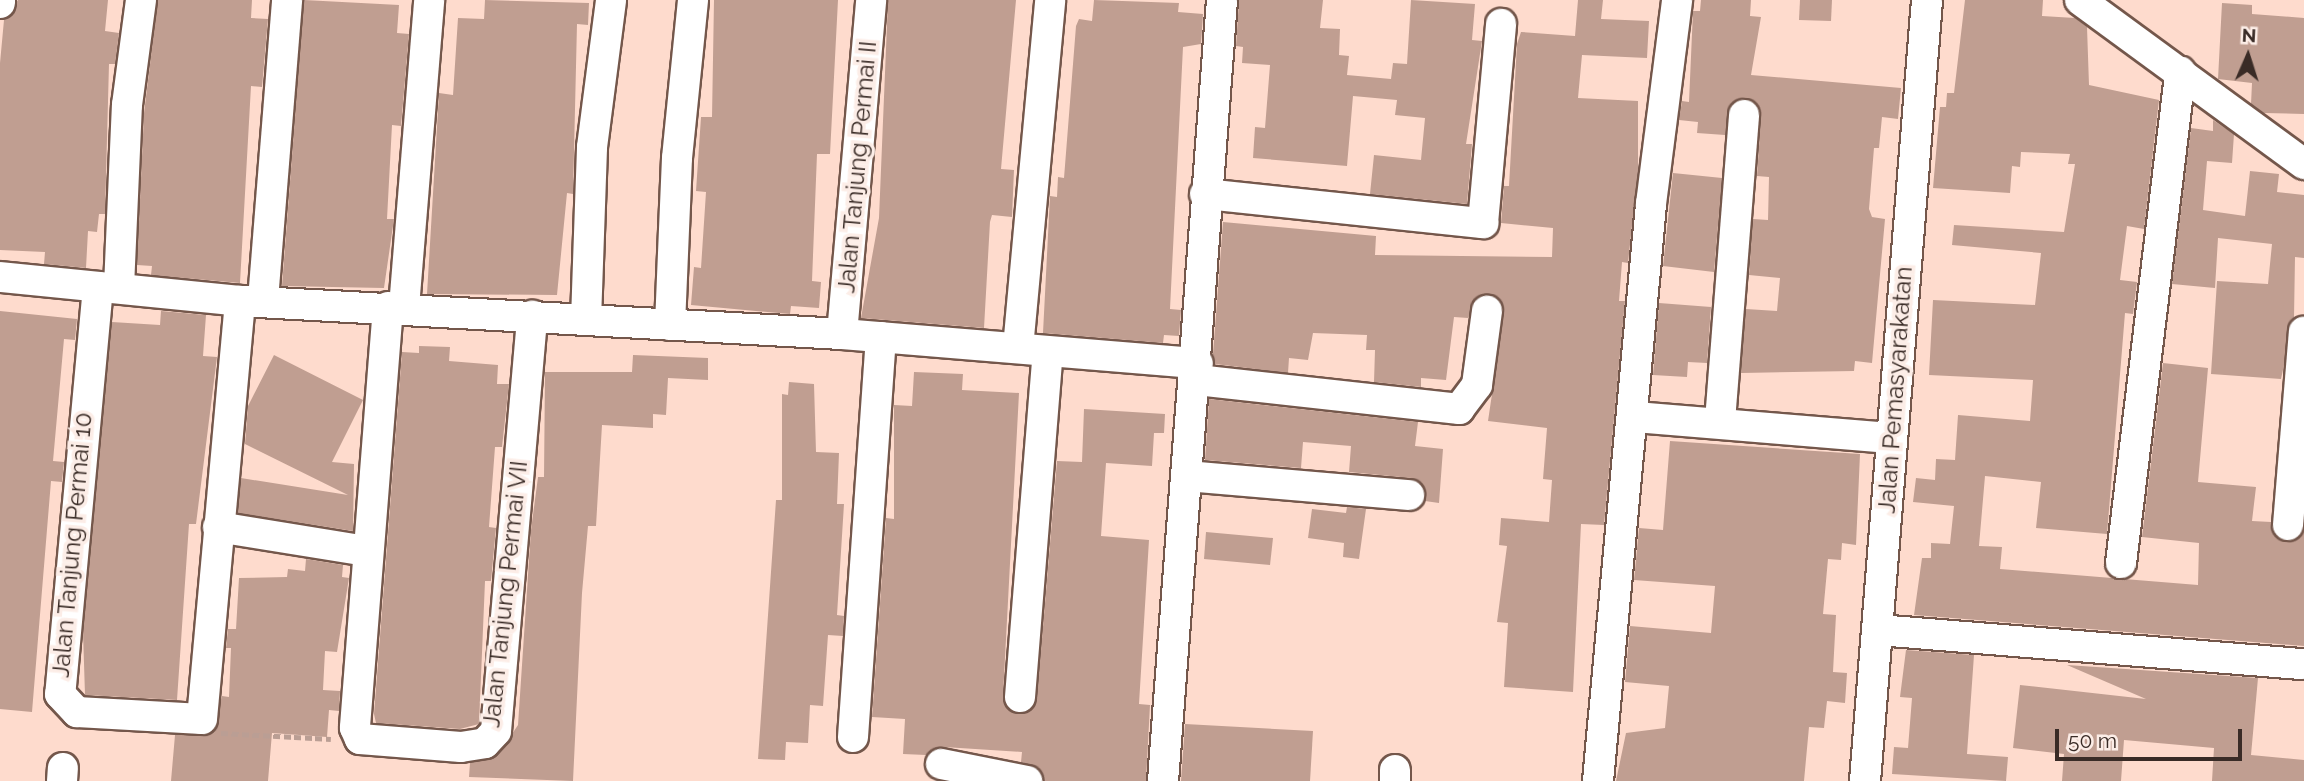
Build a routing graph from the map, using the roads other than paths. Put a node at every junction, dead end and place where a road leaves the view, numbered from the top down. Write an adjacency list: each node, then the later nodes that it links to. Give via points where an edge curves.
1 (141, 0): 18 (street, Jalan Tanjung Permai 10)
2 (287, 0): 19 (street)
3 (429, 0): 20 (street)
4 (611, 0): 23 (street, via 592,147)
5 (693, 0): 24 (street, via 677,158)
6 (871, 0): 26 (street, Jalan Tanjung Permai II)
7 (1049, 0): 28 (street)
8 (1223, 0): 16 (street)
9 (1677, 0): 31 (street, via 1651,204)
10 (1927, 0): 33 (street, Jalan Pemasyarakatan)
11 (2080, 0): 13 (street)
12 (1501, 24): 16 (street, via 1483,223)
13 (2180, 72): 15 (street); 39 (street)
14 (1744, 115): 32 (street)
15 (2304, 164)
16 (1205, 194): 30 (street)
17 (0, 277): 18 (street)
18 (108, 287): 19 (street); 37 (street, Jalan Tanjung Permai 10, via 60,694 77,712 202,719)
19 (251, 301): 20 (street); 37 (street)
20 (396, 307): 22 (street); 38 (street)
21 (1488, 311): 30 (street, via 1477,385 1459,409)
22 (532, 316): 23 (street); 38 (street, Jalan Tanjung Permai VII, via 496,731 485,743 461,747 360,739 354,718)
23 (586, 320): 24 (street)
24 (670, 324): 26 (street)
25 (2304, 332): 36 (street)
26 (842, 334): 27 (street)
27 (881, 337): 28 (street); 43 (street)
28 (1018, 348): 29 (street)
29 (1048, 352): 30 (street); 42 (street)
30 (1198, 372): 34 (street)
31 (1635, 417): 32 (street); 47 (street)
32 (1720, 422): 33 (street)
33 (1890, 438): 40 (street, Jalan Pemasyarakatan)
34 (1187, 476): 35 (street); 46 (street)
35 (1409, 495)
36 (2288, 525)
37 (218, 527): 38 (street)
38 (367, 551)
39 (2121, 563)
40 (1878, 630): 41 (street); 48 (street, Jalan Pemasyarakatan)
41 (2304, 664)
42 (1020, 697)
43 (853, 737)
44 (941, 764): 45 (street)
45 (1027, 781)
46 (1163, 781)
47 (1598, 781)
48 (1864, 781)

